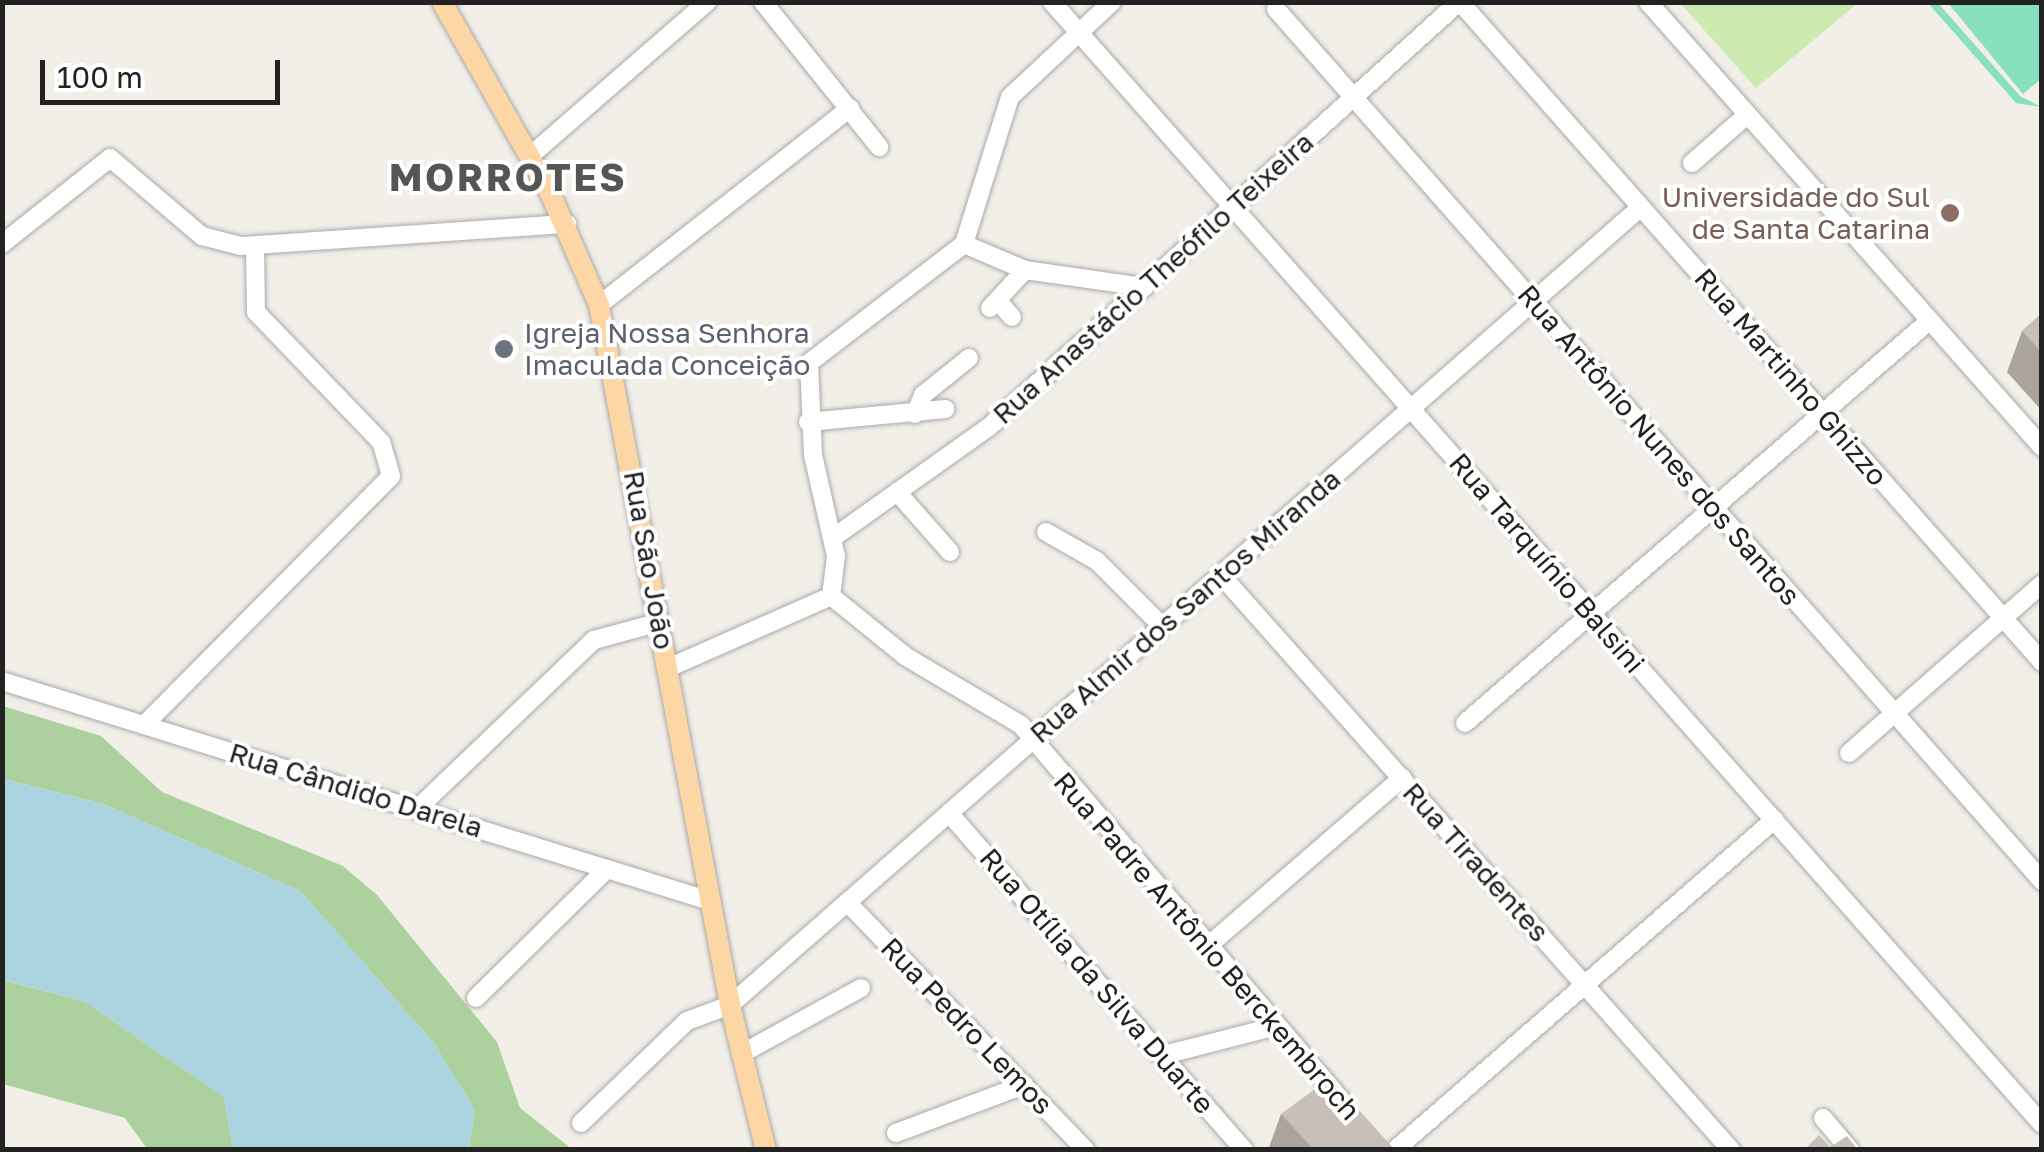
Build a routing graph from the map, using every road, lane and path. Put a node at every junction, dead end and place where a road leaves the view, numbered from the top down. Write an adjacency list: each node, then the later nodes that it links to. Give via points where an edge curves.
1 (442, 2): 14 (main road, Rua São João)
2 (707, 2): 14 (street)
3 (764, 2): 11 (street)
4 (1052, 2): 9 (street, Rua Tarquínio Balsini)
5 (1112, 2): 9 (street)
6 (1460, 2): 10 (street, Rua Anastácio Theófilo Teixeira); 17 (street, Rua Martinho Ghizzo)
7 (1648, 2): 12 (street)
8 (1276, 9): 10 (street, Rua Antônio Nunes dos Santos)
9 (1078, 32): 16 (street, Rua Tarquínio Balsini); 20 (street, via 1010,97)
10 (1353, 98): 16 (street, Rua Anastácio Theófilo Teixeira); 24 (street, Rua Antônio Nunes dos Santos)
11 (850, 108): 13 (street); 25 (street)
12 (1748, 115): 15 (street); 27 (street)
13 (878, 147)
14 (530, 156): 18 (main road, Rua São João)
15 (1692, 163)
16 (1231, 204): 23 (street, Rua Anastácio Theófilo Teixeira); 30 (street, Rua Tarquínio Balsini)
17 (1641, 208): 24 (street, Rua Almir dos Santos Miranda); 31 (street, Rua Martinho Ghizzo)
18 (566, 224): 21 (street); 25 (main road, Rua São João)
19 (2, 244): 21 (street, via 110,158 202,236)
20 (964, 244): 22 (street); 33 (street, via 813,355)
21 (255, 246): 52 (street, via 256,312 381,442 391,476)
22 (1025, 270): 23 (street); 26 (street, via 994,304)
23 (1145, 287): 35 (street, Rua Anastácio Theófilo Teixeira, via 990,426)
24 (1533, 302): 30 (street, Rua Almir dos Santos Miranda); 36 (street, Rua Antônio Nunes dos Santos)
25 (599, 305): 45 (main road, Rua São João)
26 (1012, 317)
27 (1929, 321): 31 (street); 34 (street)
28 (970, 358): 32 (street, via 923,396)
29 (945, 409): 32 (street)
30 (1411, 409): 40 (street, Rua Almir dos Santos Miranda); 43 (street, Rua Tarquínio Balsini)
31 (1822, 413): 36 (street); 44 (street, Rua Martinho Ghizzo)
32 (915, 414): 33 (street)
33 (808, 422): 38 (street)
34 (2042, 447)
35 (897, 492): 38 (street, Rua Anastácio Theófilo Teixeira); 39 (street)
36 (1713, 508): 43 (street); 50 (street, Rua Antônio Nunes dos Santos)
37 (1046, 532): 46 (street, via 1097,562)
38 (834, 538): 42 (street)
39 (950, 552)
40 (1222, 575): 46 (street, Rua Almir dos Santos Miranda); 55 (street, Rua Tiradentes)
41 (2042, 584): 44 (street)
42 (830, 596): 48 (street); 53 (street, Rua Padre Antônio Berckembroch, via 905,656 1010,714)
43 (1591, 613): 51 (street); 58 (street, Rua Tarquínio Balsini)
44 (2003, 618): 47 (street, Rua Martinho Ghizzo); 50 (street)
45 (660, 622): 48 (main road, Rua São João); 56 (street, via 594,640)
46 (1162, 626): 53 (street, Rua Almir dos Santos Miranda)
47 (2042, 662)
48 (668, 668): 61 (main road, Rua São João)
49 (2, 681): 52 (street, Rua Cândido Darela)
50 (1894, 713): 54 (street); 60 (street, Rua Antônio Nunes dos Santos)
51 (1464, 723)
52 (145, 724): 56 (street, Rua Cândido Darela)
53 (1030, 742): 57 (street, Rua Almir dos Santos Miranda); 63 (street, Rua Padre Antônio Berckembroch)
54 (1848, 753)
55 (1402, 778): 63 (street); 64 (street, Rua Tiradentes)
56 (417, 809): 59 (street, Rua Cândido Darela)
57 (949, 813): 62 (street, Rua Almir dos Santos Miranda); 70 (street, Rua Otília da Silva Duarte)
58 (1774, 820): 64 (street); 74 (street, Rua Tarquínio Balsini)
59 (607, 868): 61 (street, Rua Cândido Darela); 66 (street)
60 (2042, 881)
61 (710, 901): 67 (main road, Rua São João)
62 (847, 902): 67 (street, Rua Almir dos Santos Miranda); 71 (street, Rua Pedro Lemos)
63 (1208, 946): 68 (street, Rua Padre Antônio Berckembroch)
64 (1585, 985): 80 (street); 81 (street, Rua Tiradentes)
65 (861, 988): 69 (street)
66 (476, 998)
67 (730, 1005): 69 (main road, Rua São João); 73 (street, Rua Almir dos Santos Miranda, via 686,1021)
68 (1277, 1026): 70 (street); 76 (street, Rua Padre Antônio Berckembroch)
69 (741, 1054): 77 (main road, Rua São João)
70 (1164, 1055): 79 (street, Rua Otília da Silva Duarte)
71 (1024, 1085): 75 (street); 78 (street, Rua Pedro Lemos)
72 (1823, 1118): 82 (street)
73 (581, 1122)
74 (2042, 1124)
75 (896, 1133)
76 (1372, 1136)
77 (766, 1150)
78 (1086, 1150)
79 (1244, 1150)
80 (1395, 1150)
81 (1731, 1150)
82 (1850, 1150)

